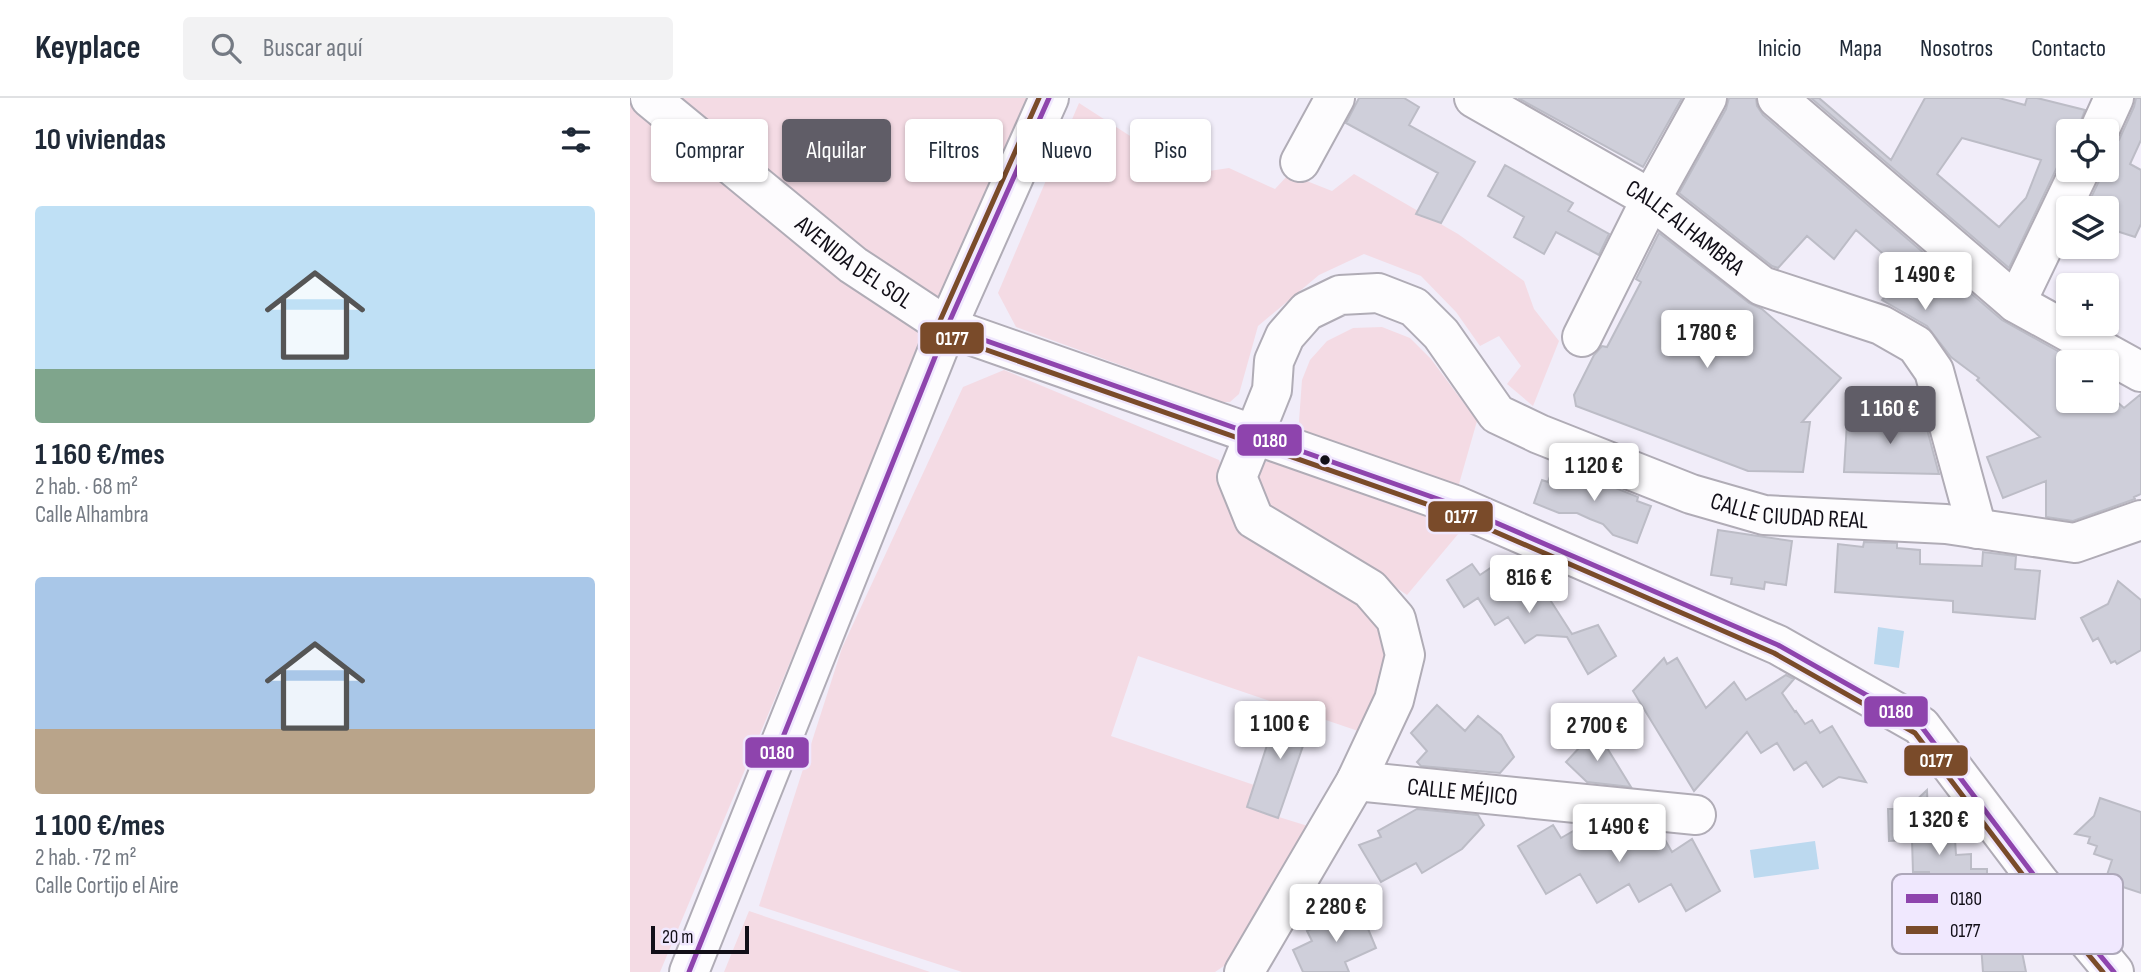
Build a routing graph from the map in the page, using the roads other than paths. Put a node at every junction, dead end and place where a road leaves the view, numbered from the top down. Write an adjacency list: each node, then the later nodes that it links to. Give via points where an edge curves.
1 (650, 98): 16 (street, AVENIDA DEL SOL, via 853,265)
2 (1049, 98): 16 (street)
3 (1335, 98): 12 (street)
4 (1474, 98): 10 (street, CALLE ALHAMBRA)
5 (1707, 98): 14 (street)
6 (1777, 98): 15 (street)
7 (2114, 98): 11 (street)
8 (2133, 98): 9 (street)
9 (2141, 100)
10 (1527, 111): 14 (street, CALLE ALHAMBRA)
11 (2104, 119)
12 (1300, 162)
13 (2074, 182): 15 (street)
14 (1651, 199): 17 (street); 21 (street, CALLE ALHAMBRA, via 1762,286 1881,325 1916,345 1934,371)
15 (2017, 303): 18 (street)
16 (947, 327): 19 (street, AVENIDA DEL SOL); 26 (street)
17 (1582, 337)
18 (2141, 372)
19 (1254, 433): 21 (street, CALLE CIUDAD REAL, via 1272,390 1274,361 1286,336 1307,311 1340,295 1378,293 1414,307 1441,334 1497,414 1539,434 1679,489 1764,515); 22 (street, CALLE CIUDAD REAL, via 1237,477 1254,520 1370,589 1396,619 1405,655 1400,677); 24 (street, AVENIDA DEL SOL, via 1455,505 1778,645 1921,726)
20 (2140, 522): 21 (street, CALLE CIUDAD REAL, via 2076,543)
21 (1977, 529)
22 (1356, 781): 23 (street, CALLE MÉJICO); 27 (street, CALLE CIUDAD REAL)
23 (1696, 815)
24 (2033, 874)
25 (2098, 954): 28 (street, AVENIDA DEL SOL)
26 (689, 972)
27 (1244, 972)
28 (2113, 972)

